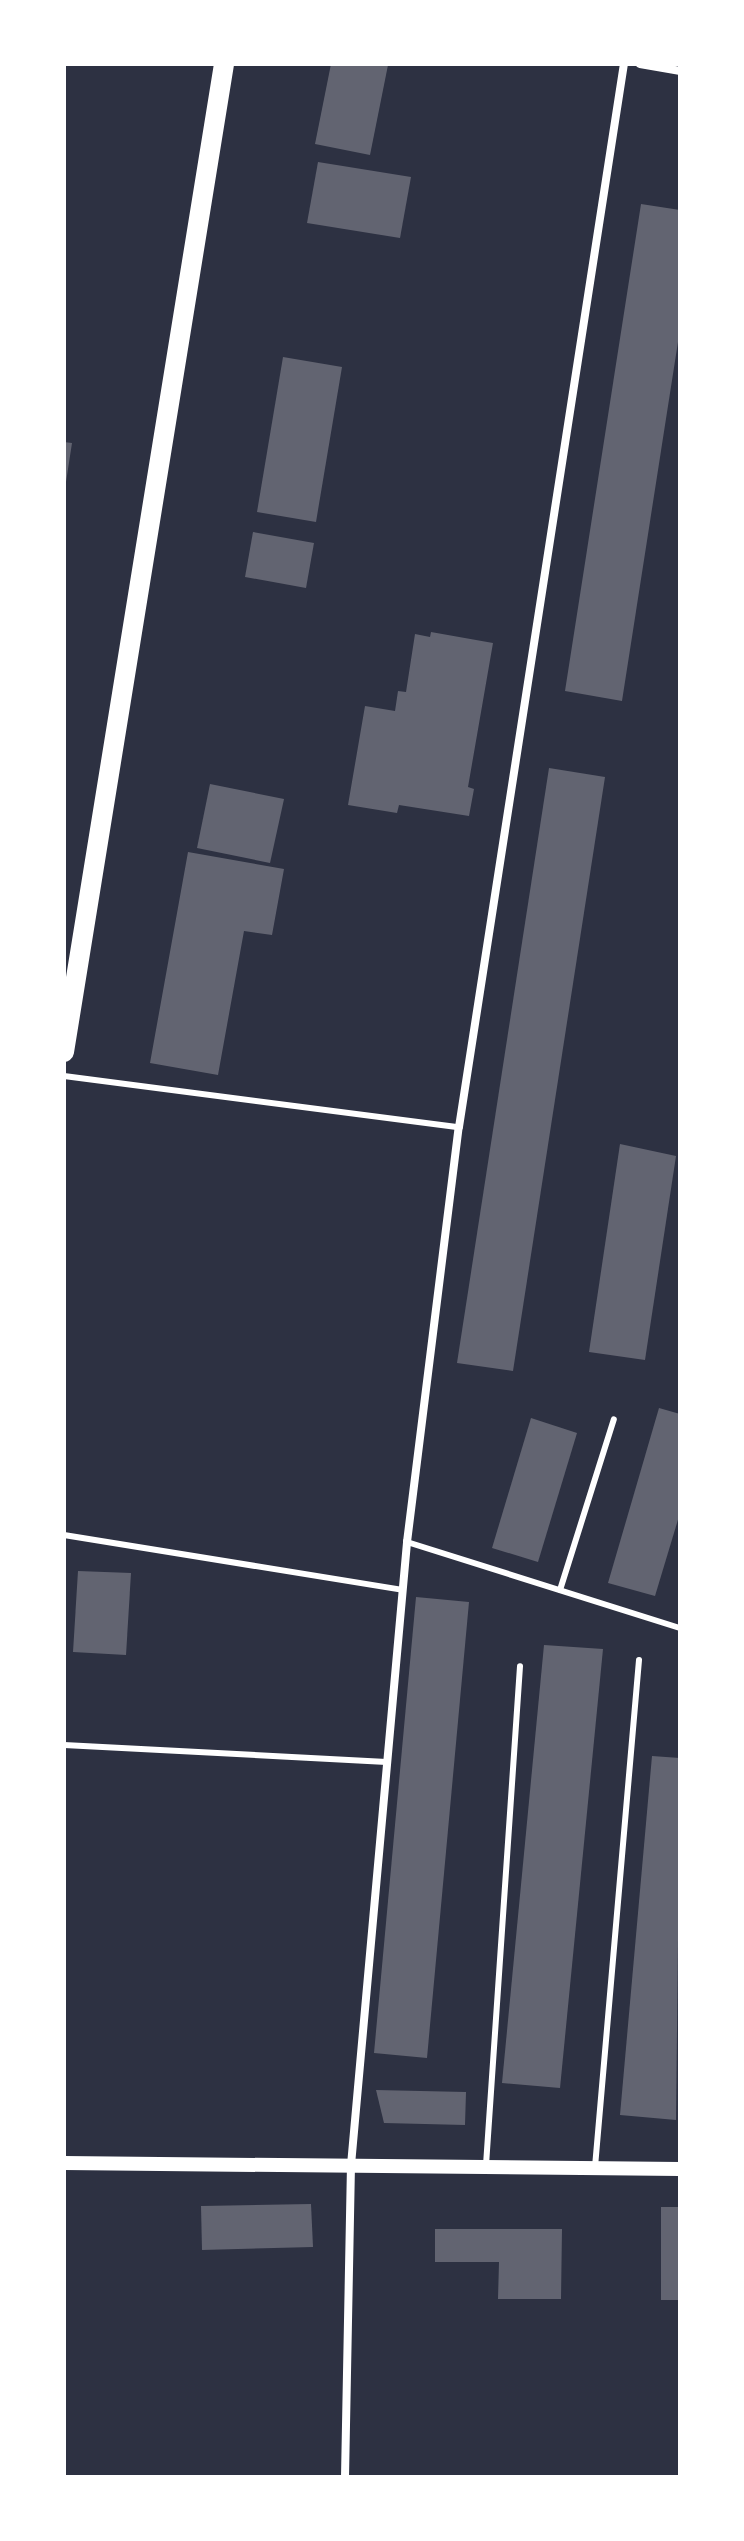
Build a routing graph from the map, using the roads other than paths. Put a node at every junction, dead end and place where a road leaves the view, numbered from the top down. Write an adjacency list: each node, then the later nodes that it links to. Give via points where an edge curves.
1 (224, 64): 5 (main road)
2 (624, 64): 7 (street)
3 (640, 64): 4 (street)
4 (680, 71)
5 (65, 1040)
6 (64, 1076): 7 (lane)
7 (459, 1127): 10 (street)
8 (614, 1419): 12 (lane)
9 (64, 1535): 11 (lane)
10 (407, 1542): 11 (street); 12 (lane)
11 (403, 1590): 17 (street)
12 (560, 1590): 13 (lane)
13 (680, 1628)
14 (639, 1660): 21 (lane)
15 (520, 1666): 20 (lane)
16 (64, 1745): 17 (lane)
17 (387, 1762): 19 (street)
18 (64, 2163): 19 (street)
19 (351, 2165): 20 (street); 23 (street)
20 (486, 2167): 21 (street)
21 (595, 2168): 22 (street)
22 (680, 2169)
23 (345, 2477)

